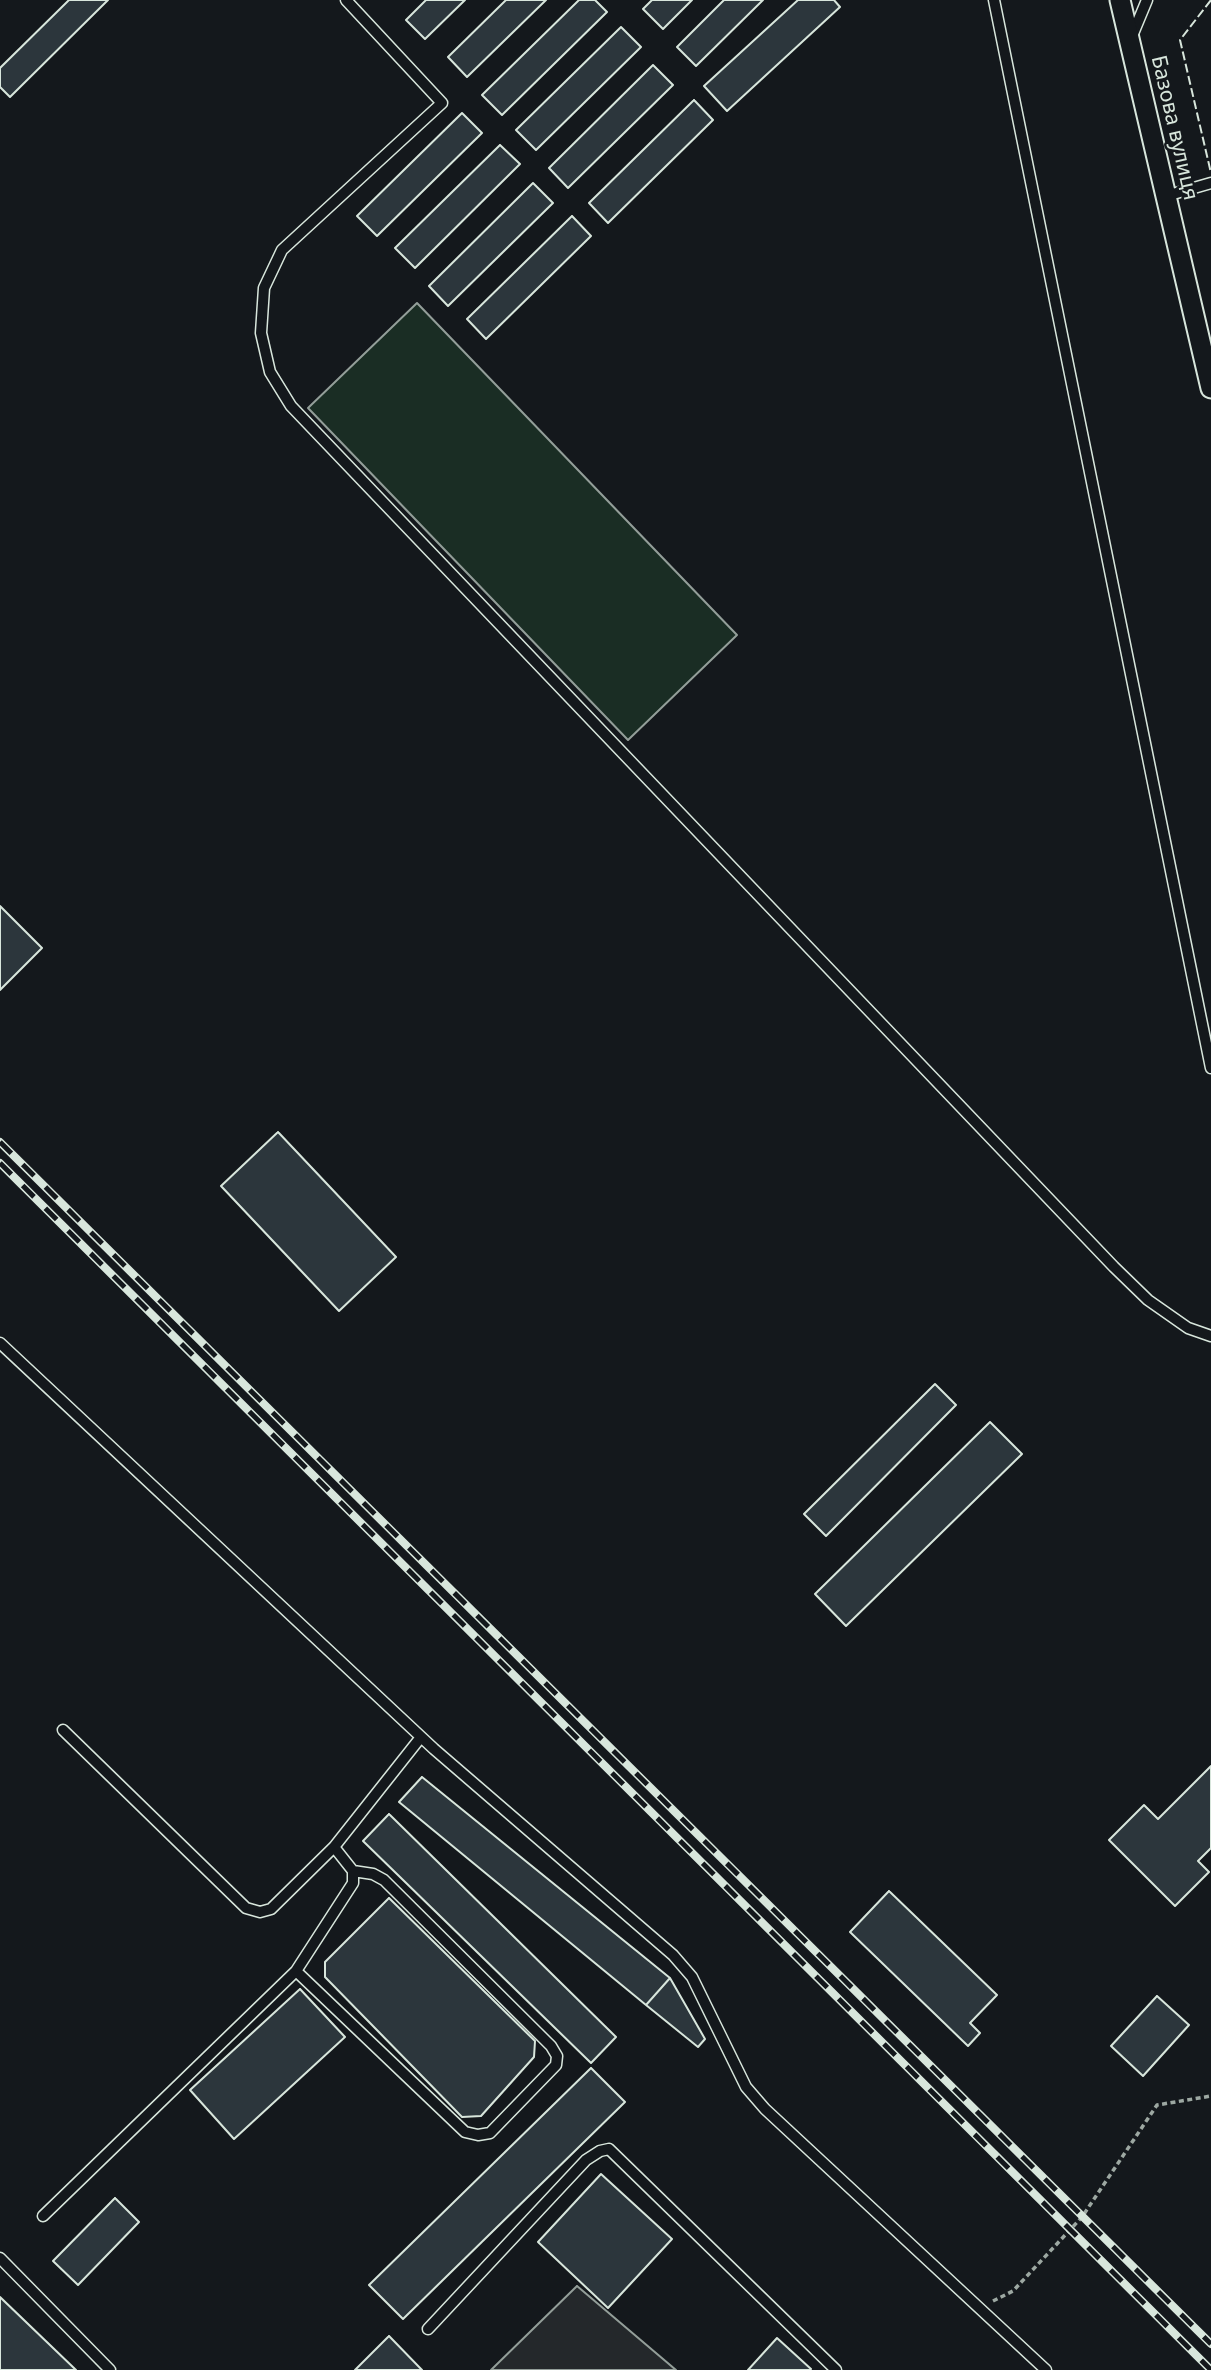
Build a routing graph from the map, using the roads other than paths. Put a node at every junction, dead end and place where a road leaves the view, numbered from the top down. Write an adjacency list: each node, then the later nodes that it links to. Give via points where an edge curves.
1 (346, 0): 10 (lane, via 442,103 282,250 264,288 261,333 270,372 291,406 1114,1267 1148,1300 1188,1328)
2 (995, 0): 9 (lane)
3 (1120, 0): 5 (street, Базова вулиця)
4 (1147, 0): 5 (lane)
5 (1130, 39): 7 (street, Базова вулиця)
6 (1211, 183): 7 (lane)
7 (1166, 196): 8 (street, Базова вулиця)
8 (1211, 388)
9 (1211, 1068)
10 (1211, 1336)
11 (0, 1343): 13 (lane)
12 (63, 1730): 14 (lane, via 246,1908 271,1909)
13 (421, 1737): 14 (lane); 22 (lane, via 673,1955 692,1977 747,2087 765,2109)
14 (334, 1847): 15 (lane)
15 (353, 1871): 16 (lane, via 353,1883); 16 (lane, via 384,1880 551,2046 556,2065 490,2133 465,2133)
16 (296, 1972): 17 (lane)
17 (43, 2216)
18 (0, 2258): 20 (lane)
19 (428, 2329): 21 (lane, via 586,2160 609,2149)
20 (110, 2370)
21 (836, 2370)
22 (1046, 2370)

